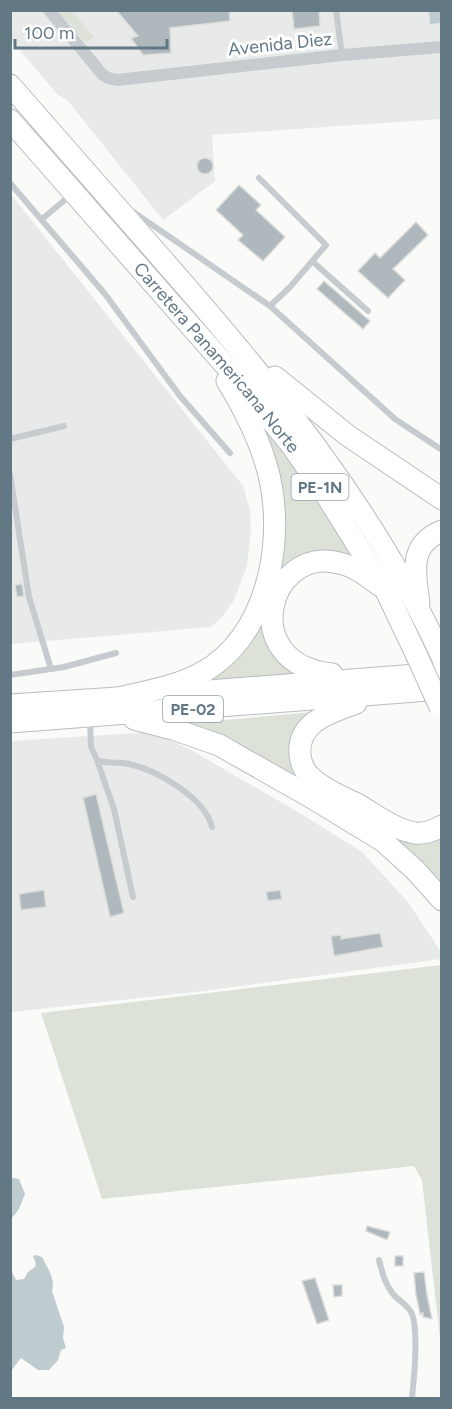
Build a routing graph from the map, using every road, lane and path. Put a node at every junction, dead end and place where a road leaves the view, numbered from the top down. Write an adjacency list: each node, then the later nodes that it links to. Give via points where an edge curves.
1 (49, 10): 4 (street, Avenida Diez, via 93,64 108,78 117,80)
2 (336, 10): 4 (lane)
3 (441, 47): 4 (street, Avenida Diez)
4 (342, 55)
5 (10, 86): 10 (highway, Carretera Panamericana Norte / PE-1N)
6 (10, 120): 9 (highway, Carretera Panamericana Norte / PE-1N)
7 (259, 178): 12 (lane, via 326,245)
8 (10, 183): 11 (lane)
9 (74, 192): 11 (lane); 15 (highway, Carretera Panamericana Norte / PE-1N)
10 (110, 199): 13 (lane, via 140,215); 16 (highway, Carretera Panamericana Norte / PE-1N)
11 (42, 219): 20 (lane, via 105,294 180,396)
12 (312, 261): 13 (lane); 14 (lane)
13 (270, 306): 19 (lane, via 395,419)
14 (368, 311)
15 (199, 334): 24 (highway, Carretera Panamericana Norte / PE-1N, via 292,446); 35 (highway, via 255,434 266,465 274,525 267,581 242,636 225,656 191,678)
16 (241, 349): 22 (highway, via 347,435); 25 (highway, Carretera Panamericana Norte / PE-1N, via 342,483)
17 (64, 426): 18 (lane)
18 (10, 438)
19 (441, 450)
20 (230, 453)
21 (10, 474): 28 (lane, via 29,597)
22 (441, 499)
23 (441, 531): 25 (highway, via 428,538 417,555)
24 (386, 591): 30 (highway, via 354,568 326,561 291,574 273,604 273,630 291,660 303,668); 32 (highway, Carretera Panamericana Norte / PE-1N, bridge)
25 (420, 613): 27 (highway, Carretera Panamericana Norte / PE-1N)
26 (116, 653): 28 (lane)
27 (441, 661): 30 (highway, PE-02)
28 (51, 669): 29 (lane)
29 (10, 675)
30 (371, 687): 32 (highway, PE-02); 35 (highway, PE-02); 39 (highway, via 311,724 301,744 303,766 319,783 403,829 421,833)
31 (10, 698): 33 (lane)
32 (441, 703)
33 (35, 704): 34 (highway, PE-02); 35 (highway, PE-02)
34 (10, 705)
35 (117, 706): 36 (highway, PE-02); 42 (highway, via 219,746 309,796 383,842)
36 (90, 716): 37 (highway, PE-02); 38 (lane, via 91,747)
37 (10, 722)
38 (97, 760): 40 (lane, via 128,763 155,773 193,798); 41 (lane, via 114,809)
39 (441, 826)
40 (212, 827)
41 (133, 897)
42 (441, 900)
43 (379, 1260): 44 (lane, via 388,1287 413,1315)
44 (412, 1398)

